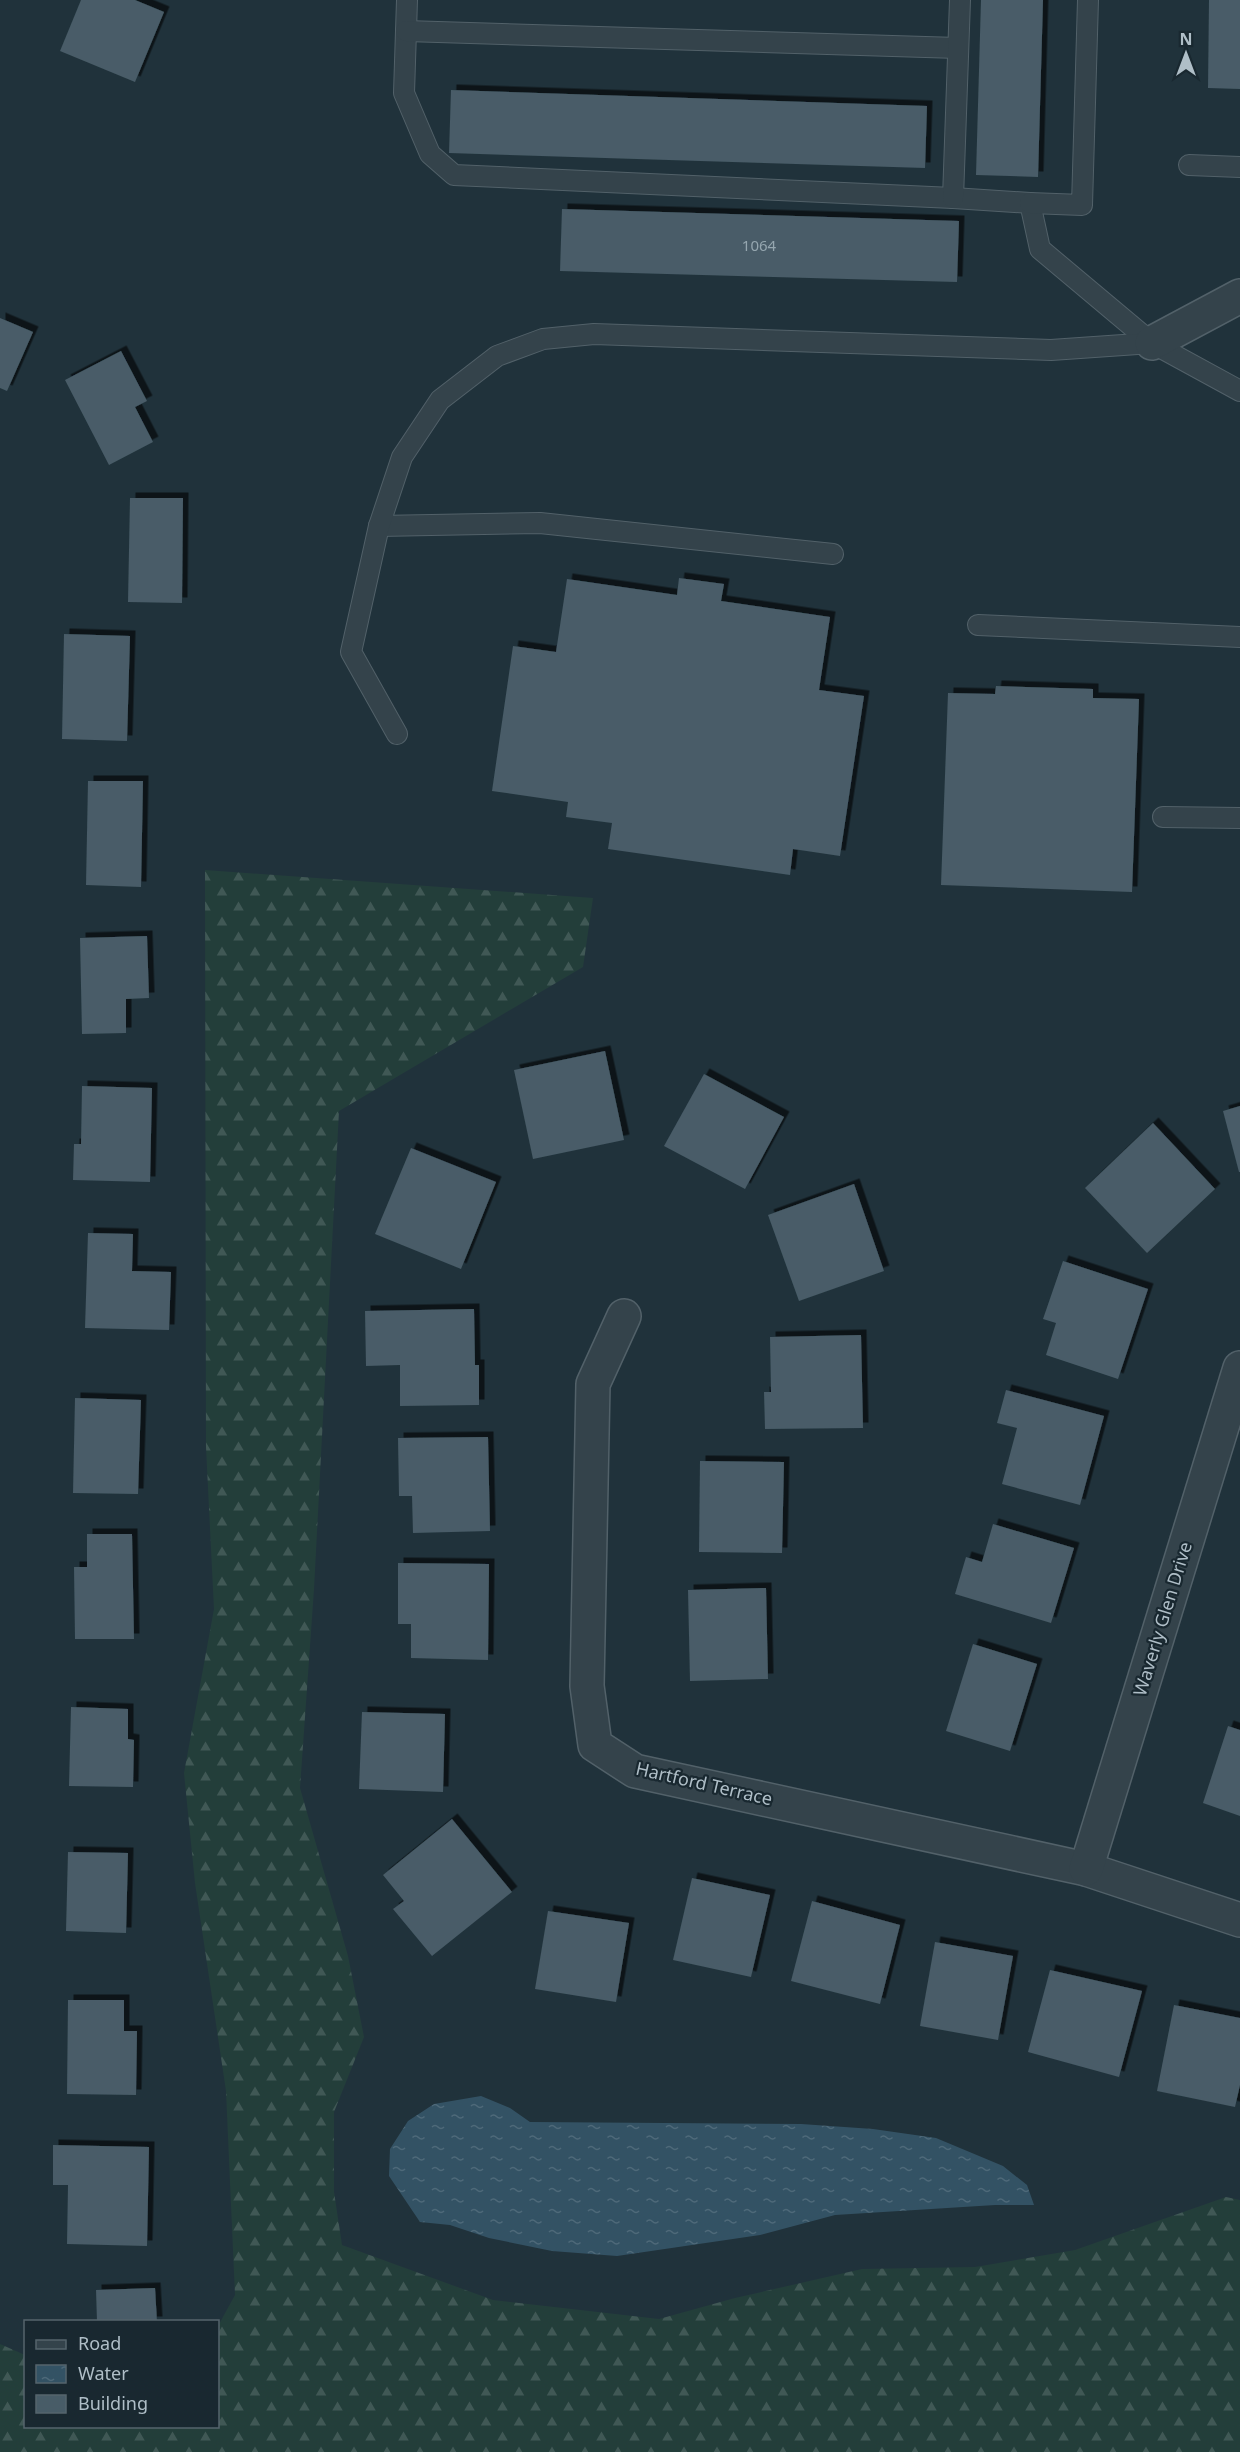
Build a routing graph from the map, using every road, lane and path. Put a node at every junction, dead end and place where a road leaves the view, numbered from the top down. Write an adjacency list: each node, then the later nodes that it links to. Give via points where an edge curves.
1 (407, 0): 4 (lane)
2 (960, 0): 5 (lane)
3 (1088, 0): 9 (lane, via 1082,205)
4 (406, 31): 5 (lane); 8 (lane, via 404,93 430,154 454,176)
5 (958, 48): 8 (lane)
6 (1189, 165): 7 (lane)
7 (1240, 167)
8 (953, 198): 9 (lane)
9 (1030, 203): 11 (lane, via 1040,249)
10 (1240, 296): 11 (street)
11 (1152, 343): 12 (lane); 13 (lane, via 1051,350 594,334 543,339 497,356 440,400 402,457)
12 (1240, 390)
13 (379, 526): 14 (lane, via 540,523); 17 (lane, via 351,652)
14 (832, 554)
15 (978, 625): 16 (lane)
16 (1240, 637)
17 (397, 734)
18 (1163, 817): 19 (lane)
19 (1240, 818)
20 (624, 1316): 22 (street, Hartford Terrace, via 592,1384 587,1686 595,1745 635,1771)
21 (1240, 1368): 22 (street, Waverly Glen Drive)
22 (1086, 1869): 23 (street, Hartford Terrace)
23 (1240, 1920)

